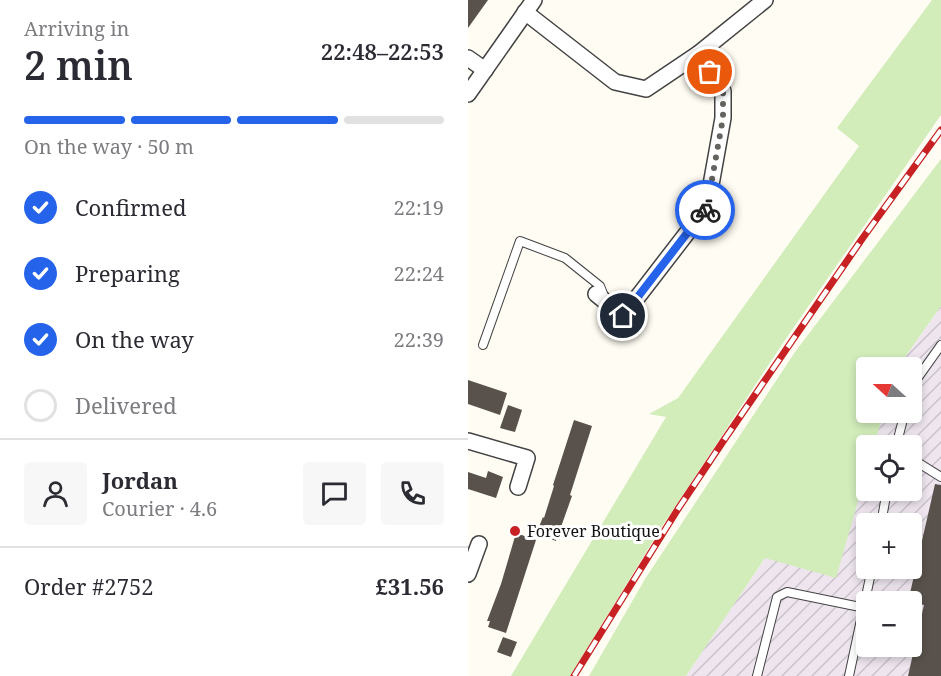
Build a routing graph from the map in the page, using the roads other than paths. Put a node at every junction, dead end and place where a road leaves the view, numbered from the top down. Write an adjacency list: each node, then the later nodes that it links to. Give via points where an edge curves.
1 (765, 0): 3 (street)
2 (530, 6): 3 (street, via 615,82 646,89); 5 (street)
3 (698, 54): 7 (street, via 723,91 723,118 707,207 623,316)
4 (468, 58): 5 (street)
5 (485, 70): 6 (street)
6 (468, 94)
7 (601, 298): 8 (lane, via 600,286 565,258 520,241)
8 (483, 345)
9 (941, 345): 10 (lane)
10 (922, 372)
11 (468, 441): 14 (street, via 527,458)
12 (922, 465): 13 (lane)
13 (941, 477)
14 (518, 487)
15 (479, 544): 16 (street)
16 (468, 574)
17 (856, 606): 19 (lane, via 787,592 777,597)
18 (856, 646): 20 (lane)
19 (757, 676)
20 (849, 676)

